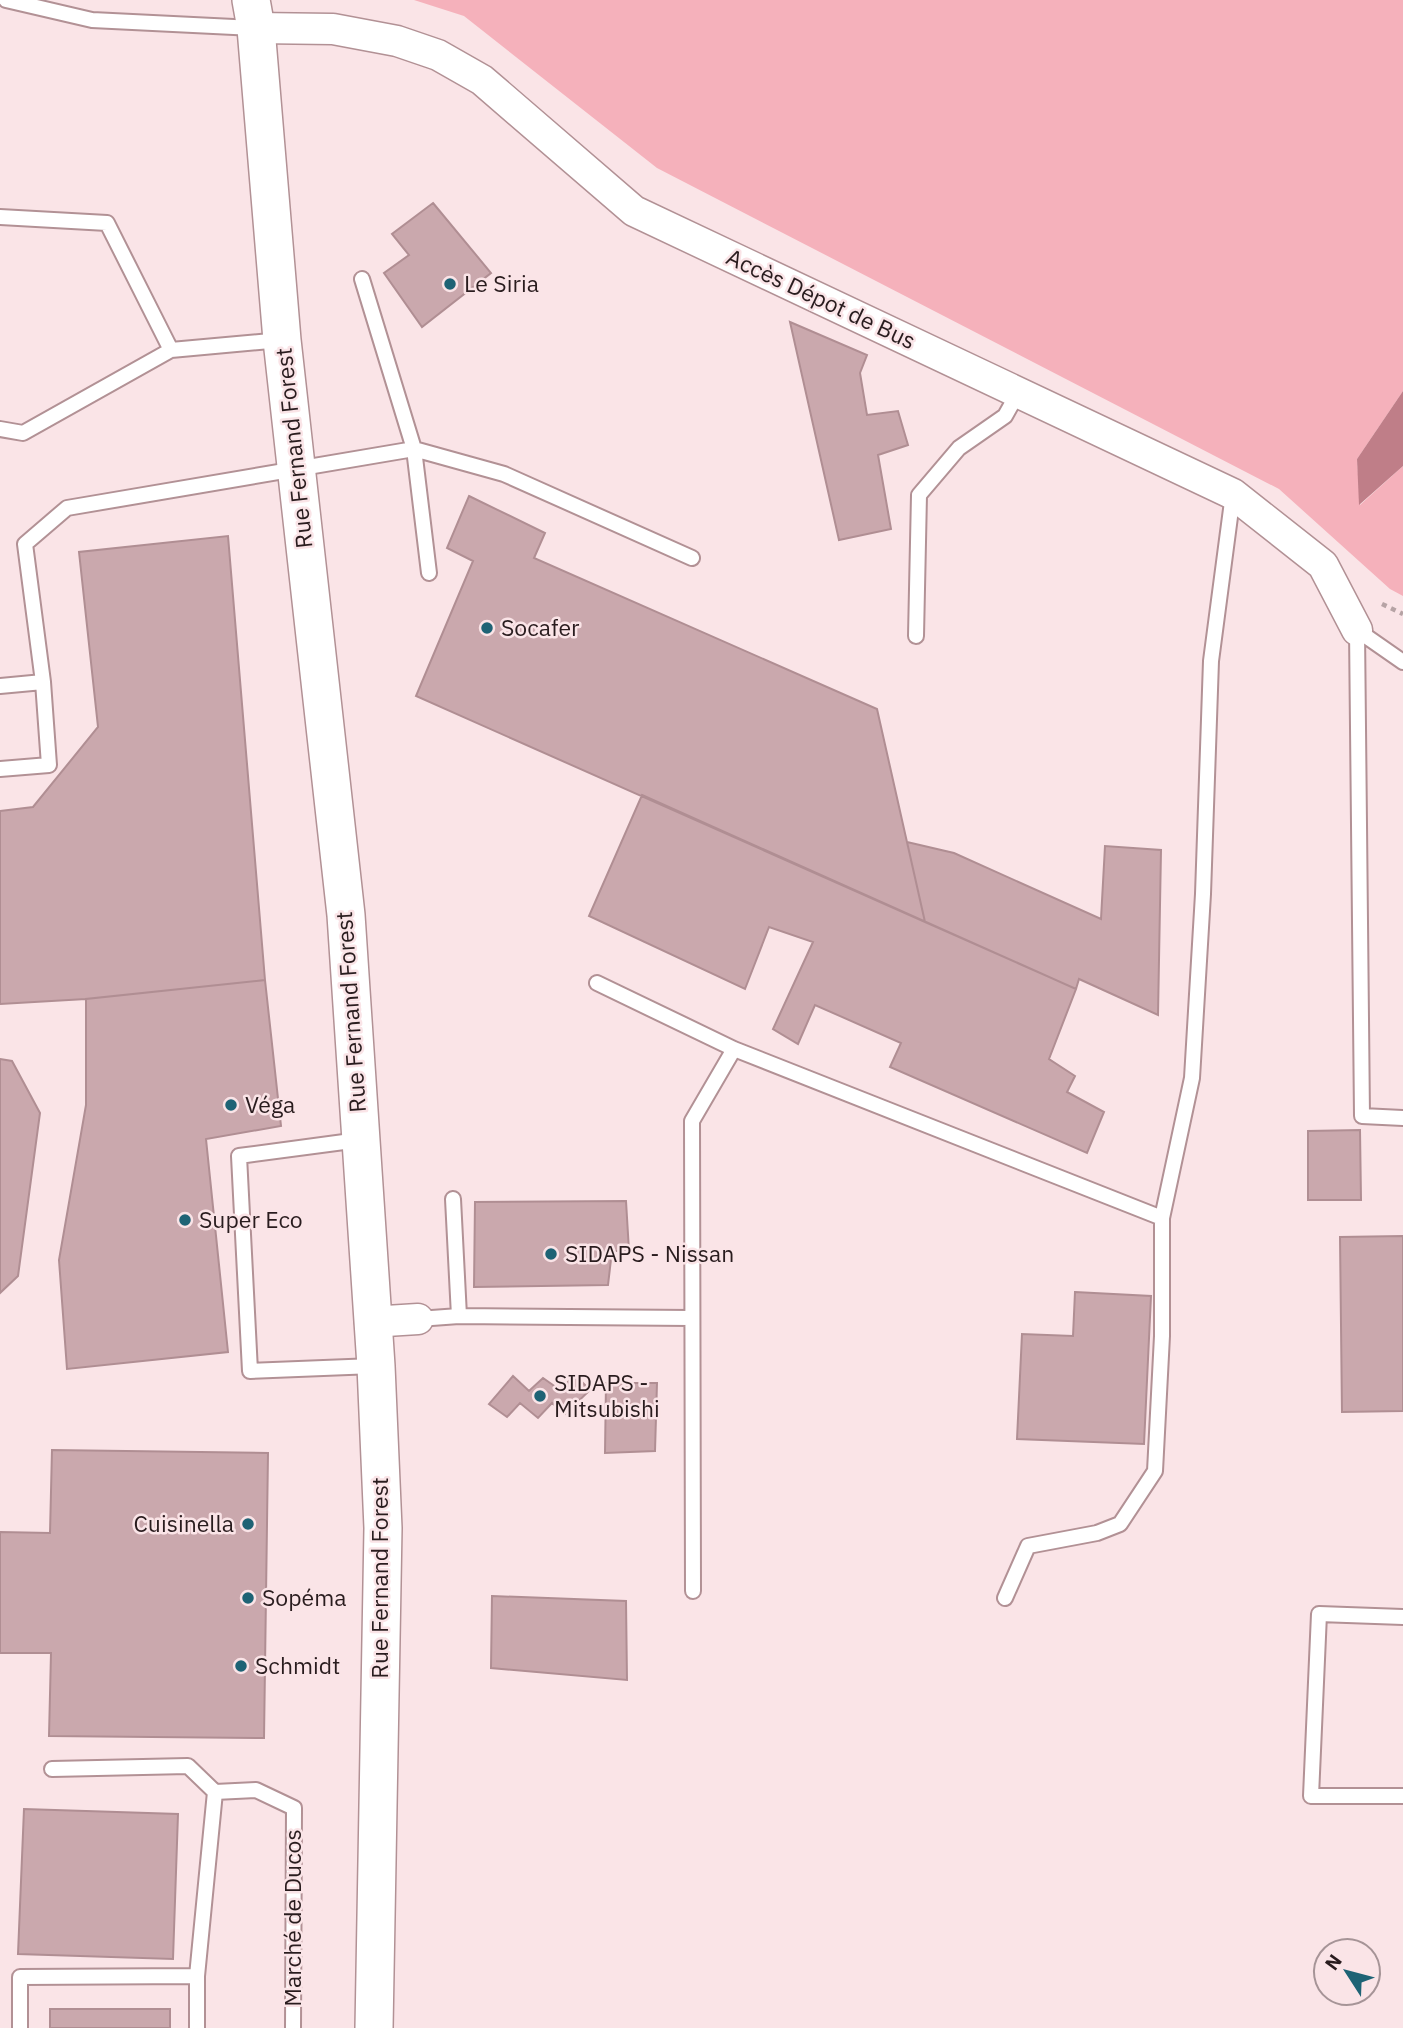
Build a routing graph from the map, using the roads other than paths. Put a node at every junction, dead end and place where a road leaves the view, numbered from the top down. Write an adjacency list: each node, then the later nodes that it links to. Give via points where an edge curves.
1 (6, 0): 2 (lane, via 92,20)
2 (254, 14): 5 (street, Rue Fernand Forest); 7 (street, Accès Dépot de Bus, via 397,41 438,55 482,80 634,211)
3 (0, 217): 6 (lane, via 107,223)
4 (362, 279): 9 (lane)
5 (282, 340): 6 (lane); 10 (street, Rue Fernand Forest)
6 (171, 350): 8 (lane, via 23,433)
7 (1018, 393): 11 (street, Accès Dépot de Bus); 15 (lane, via 1005,416 959,448 919,495)
8 (0, 429)
9 (414, 449): 10 (lane); 12 (lane, via 504,474); 13 (lane)
10 (295, 466): 17 (lane, via 67,508 25,544); 23 (street, Rue Fernand Forest, via 346,915)
11 (1233, 494): 14 (street, Accès Dépot de Bus, via 1323,565); 25 (lane, via 1211,661 1192,1078)
12 (692, 558)
13 (429, 573)
14 (1357, 630): 16 (lane); 22 (lane, via 1362,1116)
15 (916, 636)
16 (1403, 662)
17 (43, 682): 18 (lane); 19 (lane, via 49,765)
18 (0, 686)
19 (0, 769)
20 (597, 983): 21 (lane)
21 (734, 1049): 25 (lane); 27 (lane, via 692,1121)
22 (1403, 1118)
23 (359, 1140): 29 (street, Rue Fernand Forest); 30 (lane, via 239,1156 250,1371)
24 (453, 1199): 26 (lane)
25 (1162, 1218): 32 (lane, via 1155,1471 1120,1524 1028,1546)
26 (460, 1316): 27 (lane); 28 (lane)
27 (691, 1318): 31 (lane)
28 (418, 1319): 29 (street)
29 (370, 1322): 30 (street, Rue Fernand Forest)
30 (376, 1366): 41 (street, Rue Fernand Forest, via 383,1528)
31 (693, 1591)
32 (1005, 1598)
33 (1403, 1617): 36 (lane, via 1319,1614 1311,1796)
34 (51, 1769): 35 (lane, via 188,1766)
35 (215, 1792): 37 (lane); 40 (lane, Marché de Ducos, via 256,1790 294,1808)
36 (1403, 1796)
37 (197, 1976): 38 (lane, via 20,1977); 39 (lane)
38 (19, 2028)
39 (197, 2028)
40 (293, 2028)
41 (374, 2028)

